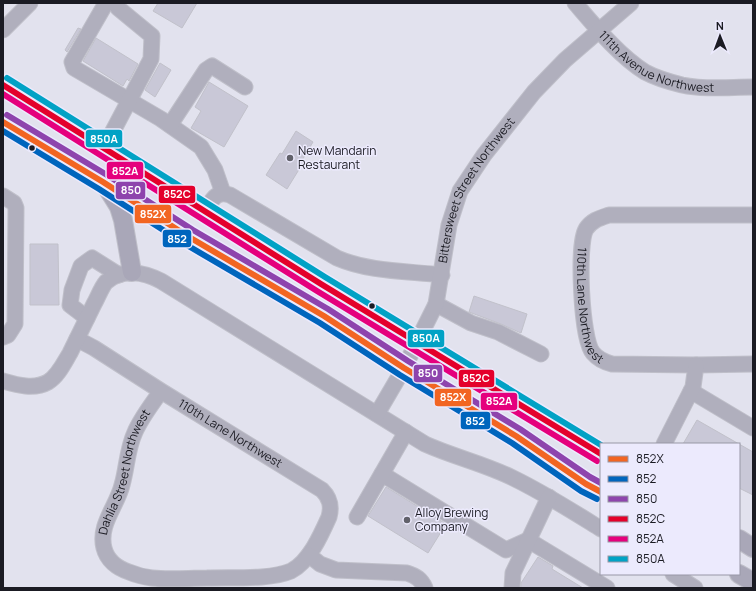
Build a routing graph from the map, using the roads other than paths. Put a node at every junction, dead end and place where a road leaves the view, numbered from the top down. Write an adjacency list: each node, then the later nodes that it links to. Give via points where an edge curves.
1 (30, 3): 5 (street)
2 (575, 3): 6 (street, 111th Avenue Northwest)
3 (632, 3): 6 (street, Bittersweet Street Northwest)
4 (115, 4): 10 (street, via 152,36 151,59); 10 (street, via 72,62 74,68)
5 (3, 30)
6 (599, 31): 9 (street, 111th Avenue Northwest, via 645,72 661,79 684,85); 20 (street, Bittersweet Street Northwest, via 565,60 534,92 484,155 460,191 449,225)
7 (3, 85): 13 (main road)
8 (245, 87): 12 (street, via 212,66 206,70)
9 (753, 87)
10 (129, 101): 12 (street); 13 (street)
11 (3, 122): 14 (main road)
12 (170, 125): 15 (street, via 201,147 215,170)
13 (104, 148): 17 (main road)
14 (103, 182): 19 (main road, via 119,207 123,220); 29 (main road, via 189,237 324,316)
15 (223, 193): 17 (street, via 215,196); 20 (street, via 348,263)
16 (3, 196): 23 (street, via 14,203 16,208 15,324 8,335)
17 (205, 211): 25 (main road)
18 (753, 215): 28 (street, 110th Lane Northwest, via 609,215 590,223 585,230 582,241 582,305 588,343 593,353 601,361 612,364)
19 (125, 274): 22 (street, via 106,282); 22 (street, via 92,258 81,266 72,290 70,305); 33 (street, via 148,274 161,281)
20 (442, 275): 21 (street, Bittersweet Street Northwest)
21 (436, 304): 25 (street, Bittersweet Street Northwest); 26 (street)
22 (88, 318): 24 (street)
23 (3, 337)
24 (77, 339): 30 (street, via 57,374 48,382 35,386 18,386); 31 (street, 110th Lane Northwest)
25 (418, 342): 29 (street, Bittersweet Street Northwest); 37 (main road)
26 (541, 354)
27 (753, 364): 28 (street, 110th Lane Northwest)
28 (696, 365): 32 (street)
29 (404, 368): 33 (street, Bittersweet Street Northwest); 39 (main road, via 516,436)
30 (3, 381)
31 (161, 391): 46 (street, 110th Lane Northwest, via 322,490 327,496 331,510); 46 (street, Dahlia Street Northwest, via 132,438 122,486 104,528 104,548 108,557 128,572 168,579 280,574 302,564)
32 (691, 391): 34 (street); 36 (street)
33 (377, 414): 35 (street)
34 (753, 428)
35 (406, 432): 38 (street); 40 (street, via 425,444 490,468)
36 (665, 443)
37 (600, 453)
38 (382, 474): 41 (street); 43 (street, via 506,550)
39 (600, 491)
40 (549, 497): 42 (street); 43 (street)
41 (357, 517)
42 (600, 528)
43 (528, 540): 51 (street, via 513,573); 52 (street)
44 (740, 540): 45 (main road)
45 (753, 548)
46 (309, 555): 50 (street, via 320,564 336,570 407,573 418,577)
47 (674, 575): 53 (street)
48 (740, 575): 49 (main road)
49 (753, 582)
50 (424, 585)
51 (512, 588)
52 (607, 588)
53 (695, 588)

